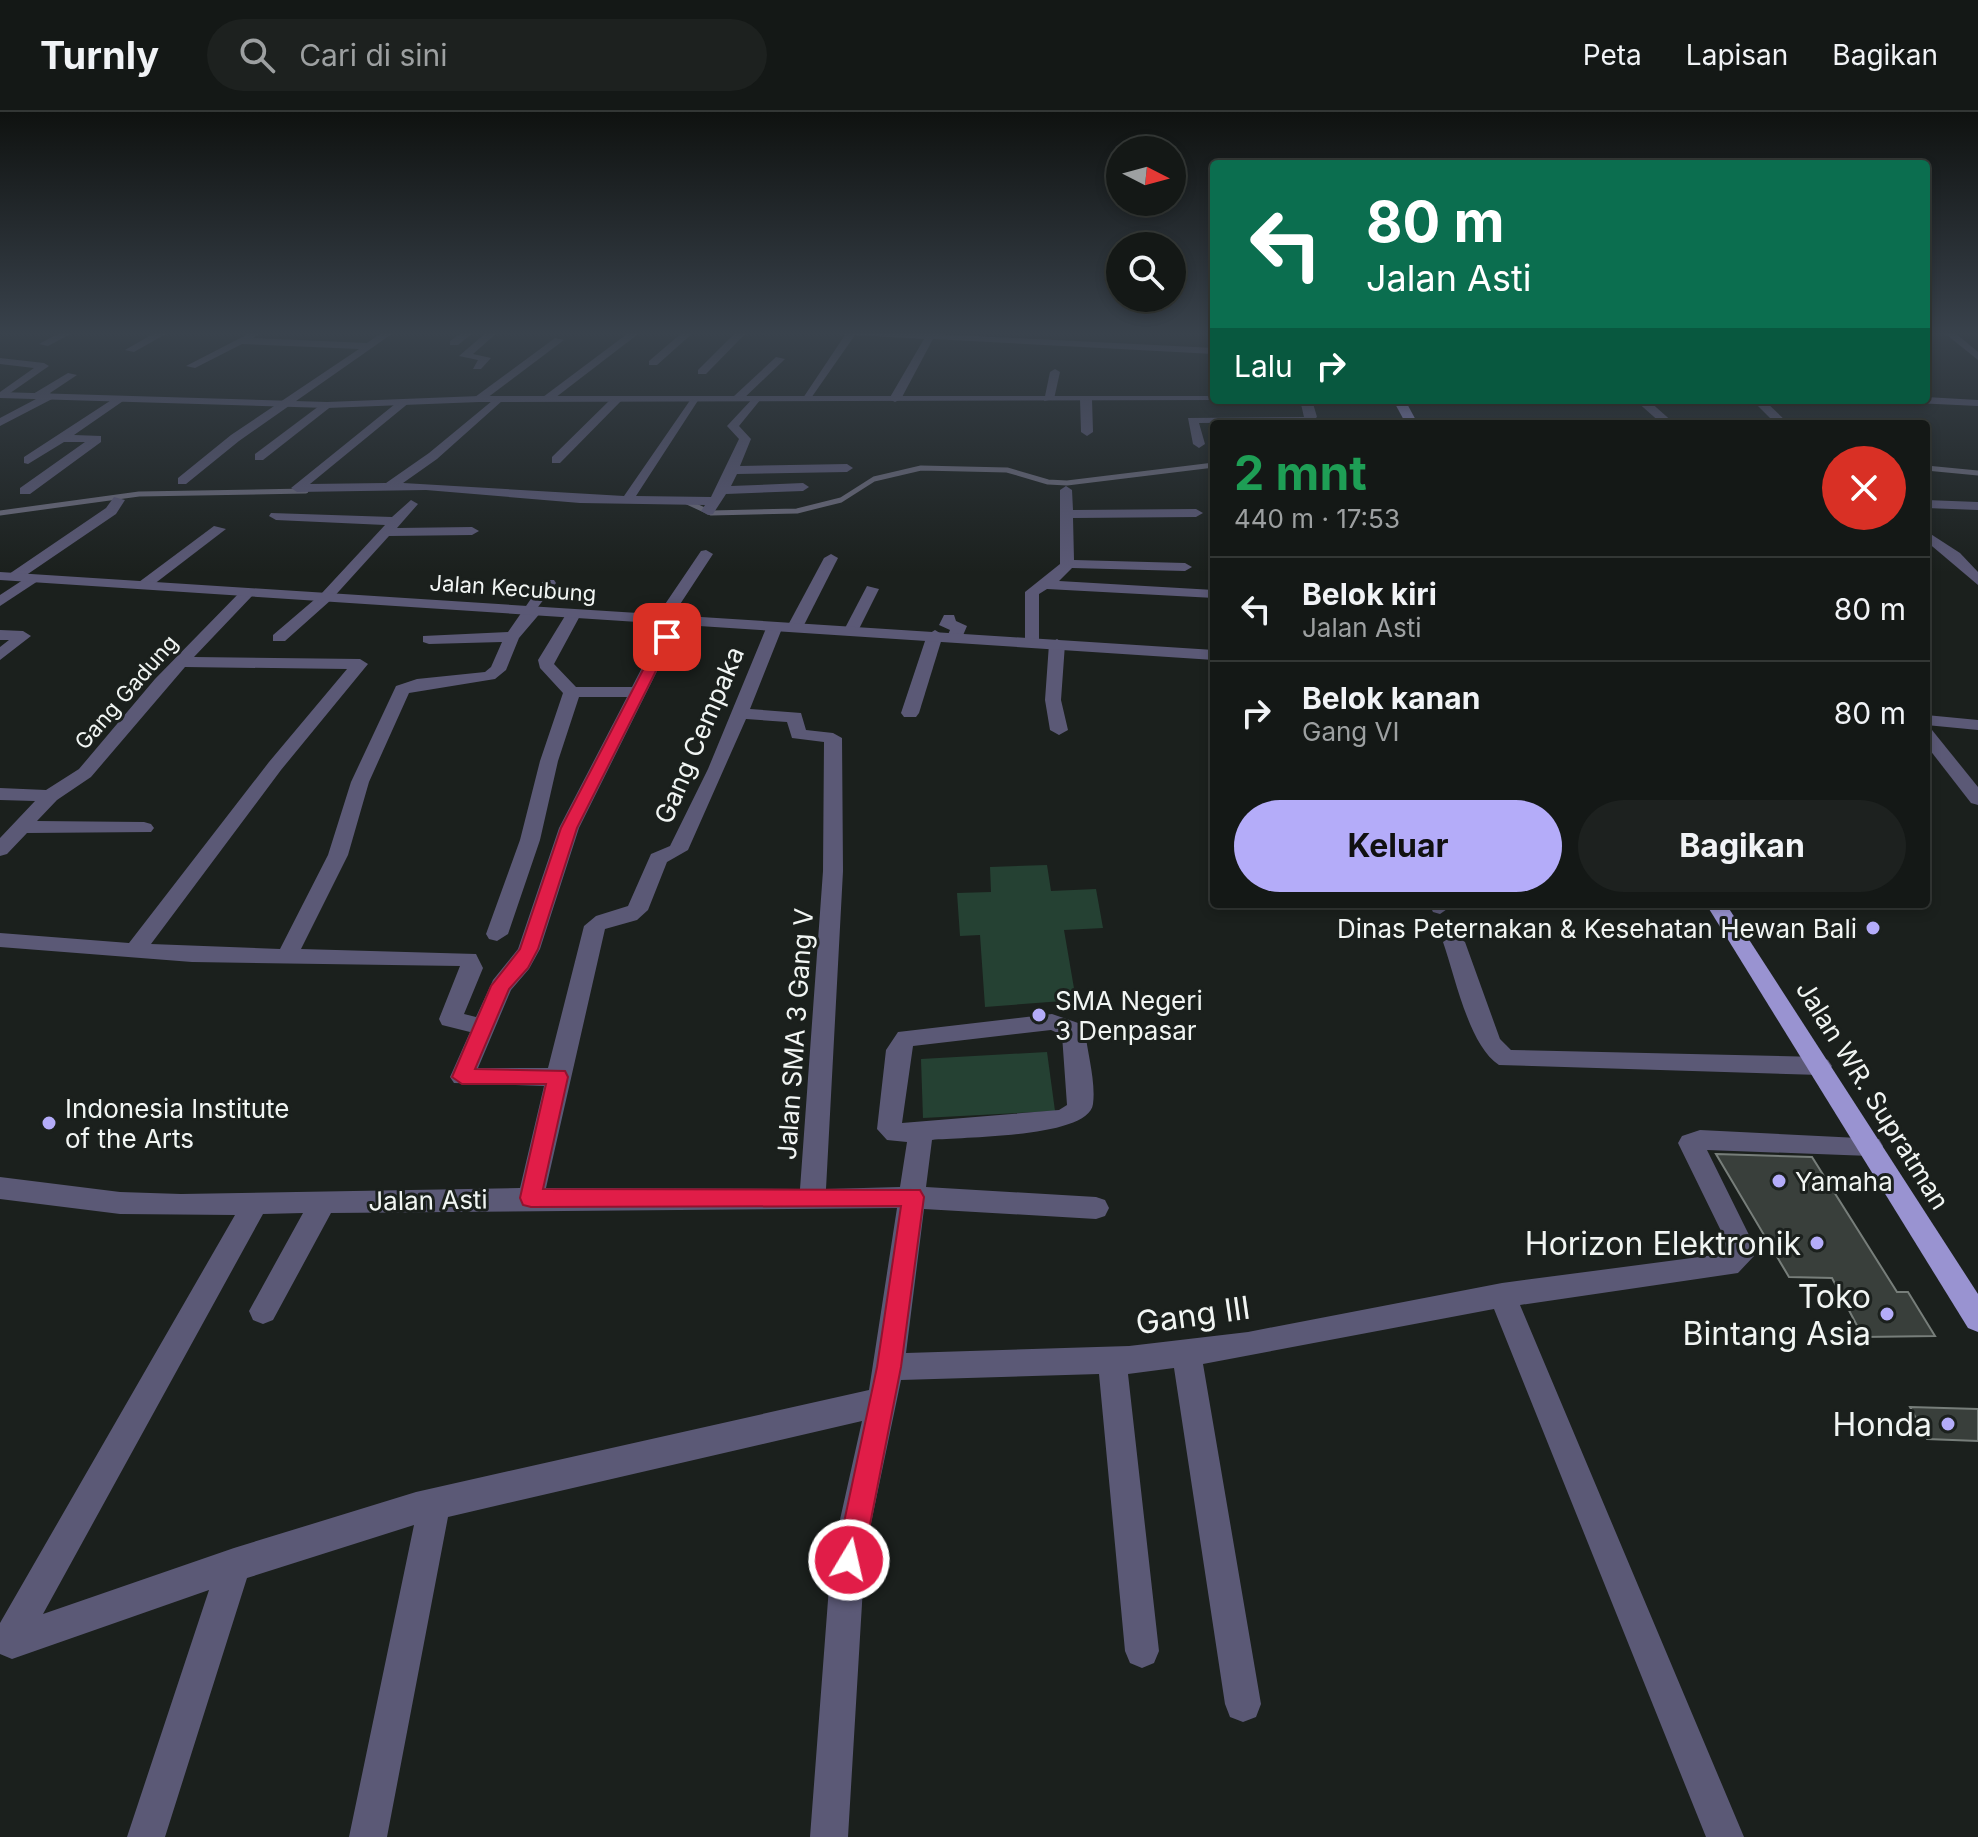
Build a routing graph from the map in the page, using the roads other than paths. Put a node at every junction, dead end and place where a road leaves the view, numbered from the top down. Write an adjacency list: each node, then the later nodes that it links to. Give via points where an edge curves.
1 (18, 412): 15 (street)
2 (101, 412): 17 (street)
3 (273, 412): 24 (street)
4 (318, 412): 19 (street)
5 (392, 412): 26 (street, via 297,488)
6 (484, 412): 26 (street)
7 (604, 412): 21 (street)
8 (685, 412): 29 (street)
9 (745, 412): 23 (street, via 732,427 745,437)
10 (1086, 412): 16 (street)
11 (1209, 412): 12 (street)
12 (1209, 420): 18 (street, via 1192,420)
13 (1210, 420): 14 (street)
14 (1307, 420)
15 (0, 423)
16 (1087, 432)
17 (60, 438): 20 (street); 28 (street, via 97,439)
18 (1199, 444)
19 (259, 457)
20 (28, 460)
21 (556, 460)
22 (847, 468): 23 (street)
23 (732, 470): 31 (street)
24 (182, 481)
25 (803, 487): 31 (street)
26 (387, 488): 29 (street, via 435,486)
27 (1066, 490): 36 (street)
28 (25, 491)
29 (628, 499): 31 (street)
30 (119, 500): 48 (street, via 111,511)
31 (715, 500)
32 (411, 504): 38 (street)
33 (1930, 504): 34 (street)
34 (1978, 506)
35 (1196, 513): 36 (street)
36 (1067, 514): 46 (street)
37 (276, 516): 38 (street)
38 (391, 526): 40 (street); 57 (street)
39 (219, 529): 53 (street)
40 (472, 531)
41 (1930, 538): 43 (street)
42 (706, 554): 62 (street)
43 (1955, 556): 45 (street); 50 (street)
44 (831, 558): 63 (street, Gang Cempaka)
45 (1978, 558)
46 (1067, 564): 47 (street); 52 (street)
47 (1185, 567)
48 (7, 577): 49 (street, Jalan Kecubung)
49 (34, 579): 53 (street, Jalan Kecubung); 58 (street)
50 (1978, 581)
51 (549, 583): 59 (street)
52 (1041, 584): 56 (street); 71 (street, via 1030,601)
53 (144, 585): 55 (street, Jalan Kecubung)
54 (872, 589): 64 (street)
55 (248, 592): 57 (street, Jalan Kecubung); 75 (street, Gang Gadung)
56 (1210, 594)
57 (326, 597): 59 (street, Jalan Kecubung); 69 (street)
58 (0, 602)
59 (531, 611): 60 (street, Jalan Kecubung); 67 (street)
60 (573, 614): 62 (street, Jalan Kecubung); 76 (street, via 546,660)
61 (949, 618): 68 (street, via 947,625 959,626)
62 (669, 619): 63 (street, Jalan Kecubung); 77 (street)
63 (785, 626): 64 (street, Jalan Kecubung); 78 (street, Gang Cempaka)
64 (852, 630): 66 (street, Jalan Kecubung)
65 (0, 635): 73 (street, via 23,636)
66 (935, 635): 68 (street, Jalan Kecubung); 79 (street)
67 (512, 637): 70 (street); 95 (street, via 498,670 489,676 405,687 360,782 319,899)
68 (955, 637): 71 (street, Jalan Kecubung)
69 (279, 638)
70 (429, 639)
71 (1031, 642): 72 (street, Jalan Kecubung)
72 (1057, 644): 74 (street, Jalan Kecubung); 82 (street, via 1053,700)
73 (0, 655)
74 (1210, 655)
75 (181, 662): 85 (street, Gang Gadung, via 85,773); 94 (street, via 360,664)
76 (572, 692): 77 (street); 91 (street)
77 (640, 692): 96 (street, via 569,828 529,949 501,986)
78 (739, 713): 98 (street, Gang Cempaka, via 678,850 658,858 638,910 595,926); 104 (street, Jalan SMA 3 Gang V, via 795,717 798,734 833,738 833,871)
79 (910, 713)
80 (1930, 720): 81 (street)
81 (1978, 725)
82 (1059, 730)
83 (1930, 739): 86 (street)
84 (0, 794): 85 (street)
85 (50, 796): 87 (street, Gang Gadung)
86 (1978, 799)
87 (22, 827): 88 (street); 89 (street, Gang Gadung)
88 (144, 828)
89 (0, 850)
90 (1719, 908): 97 (main road, Jalan WR. Supratman)
91 (497, 934)
92 (0, 940): 94 (street)
93 (1454, 942): 97 (street, via 1489,1041 1507,1059)
94 (135, 950): 95 (street)
95 (287, 956): 96 (street, via 468,959 472,968 450,1019)
96 (481, 1026): 98 (street, via 462,1077)
97 (1820, 1066): 100 (main road, Jalan WR. Supratman)
98 (558, 1077): 103 (street)
99 (921, 1131): 99 (street, via 896,1133 888,1127 898,1050 906,1038 1052,1022 1073,1030 1081,1105 1076,1112 1063,1119); 102 (street)
100 (1870, 1146): 108 (street, Gang III, via 1694,1140 1737,1237 1736,1262); 110 (main road, Jalan WR. Supratman)
101 (0, 1188): 106 (street, Jalan Asti, via 139,1204)
102 (913, 1197): 104 (street, Jalan Asti); 107 (street, Jalan Asti); 113 (street)
103 (531, 1198): 104 (street, Jalan Asti); 105 (street, Jalan Asti)
104 (812, 1200)
105 (323, 1203): 106 (street, Jalan Asti); 109 (street)
106 (255, 1205): 116 (street, via 10,1639 21,1640)
107 (1096, 1208)
108 (1502, 1295): 111 (street, Gang III); 122 (street)
109 (263, 1311)
110 (1978, 1319)
111 (1186, 1353): 112 (street, Gang III); 118 (street)
112 (1112, 1361): 113 (street, Gang III); 117 (street)
113 (889, 1367): 114 (street)
114 (881, 1402): 115 (street); 121 (street, via 846,1587)
115 (434, 1504): 116 (street); 120 (street)
116 (234, 1565): 119 (street)
117 (1142, 1651)
118 (1243, 1704)
119 (146, 1837)
120 (368, 1837)
121 (829, 1837)
122 (1725, 1837)

